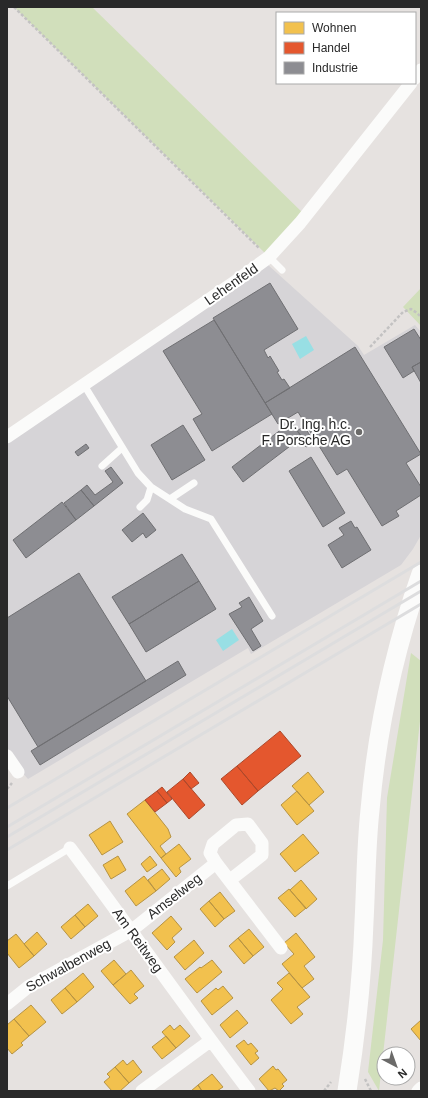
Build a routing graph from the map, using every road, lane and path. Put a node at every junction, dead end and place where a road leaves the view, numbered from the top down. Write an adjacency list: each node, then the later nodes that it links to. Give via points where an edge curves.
1 (14, 7): 3 (path)
2 (410, 84): 3 (street, Lehenfeld, via 300,223)
3 (269, 257): 4 (lane); 7 (street, Lehenfeld)
4 (282, 270)
5 (421, 317): 6 (path, via 411,310 404,312)
6 (370, 347)
7 (84, 385): 8 (street, Lehenfeld); 9 (lane)
8 (7, 437)
9 (122, 448): 10 (lane); 12 (lane, via 138,473)
10 (102, 466)
11 (194, 483): 13 (lane)
12 (151, 487): 13 (lane); 14 (lane, via 147,500)
13 (170, 499): 16 (lane, via 185,510 211,520)
14 (140, 507)
15 (421, 574): 30 (main road, via 399,642 372,784 359,996)
16 (272, 616)
17 (7, 756): 18 (street)
18 (18, 772)
19 (70, 848): 22 (lane, Am Reitweg); 23 (street, Am Reitweg)
20 (216, 863): 21 (street); 21 (street, via 210,853 213,844 236,825 248,824 262,843 262,855); 23 (street, Amselweg)
21 (230, 880): 24 (street)
22 (7, 886)
23 (132, 930): 25 (street, Schwalbenweg, via 28,987); 26 (street, Am Reitweg)
24 (281, 948)
25 (7, 1004)
26 (210, 1041): 28 (street); 29 (street, Am Reitweg)
27 (421, 1088): 31 (street)
28 (142, 1091)
29 (249, 1091)
30 (347, 1091)
31 (418, 1091)

